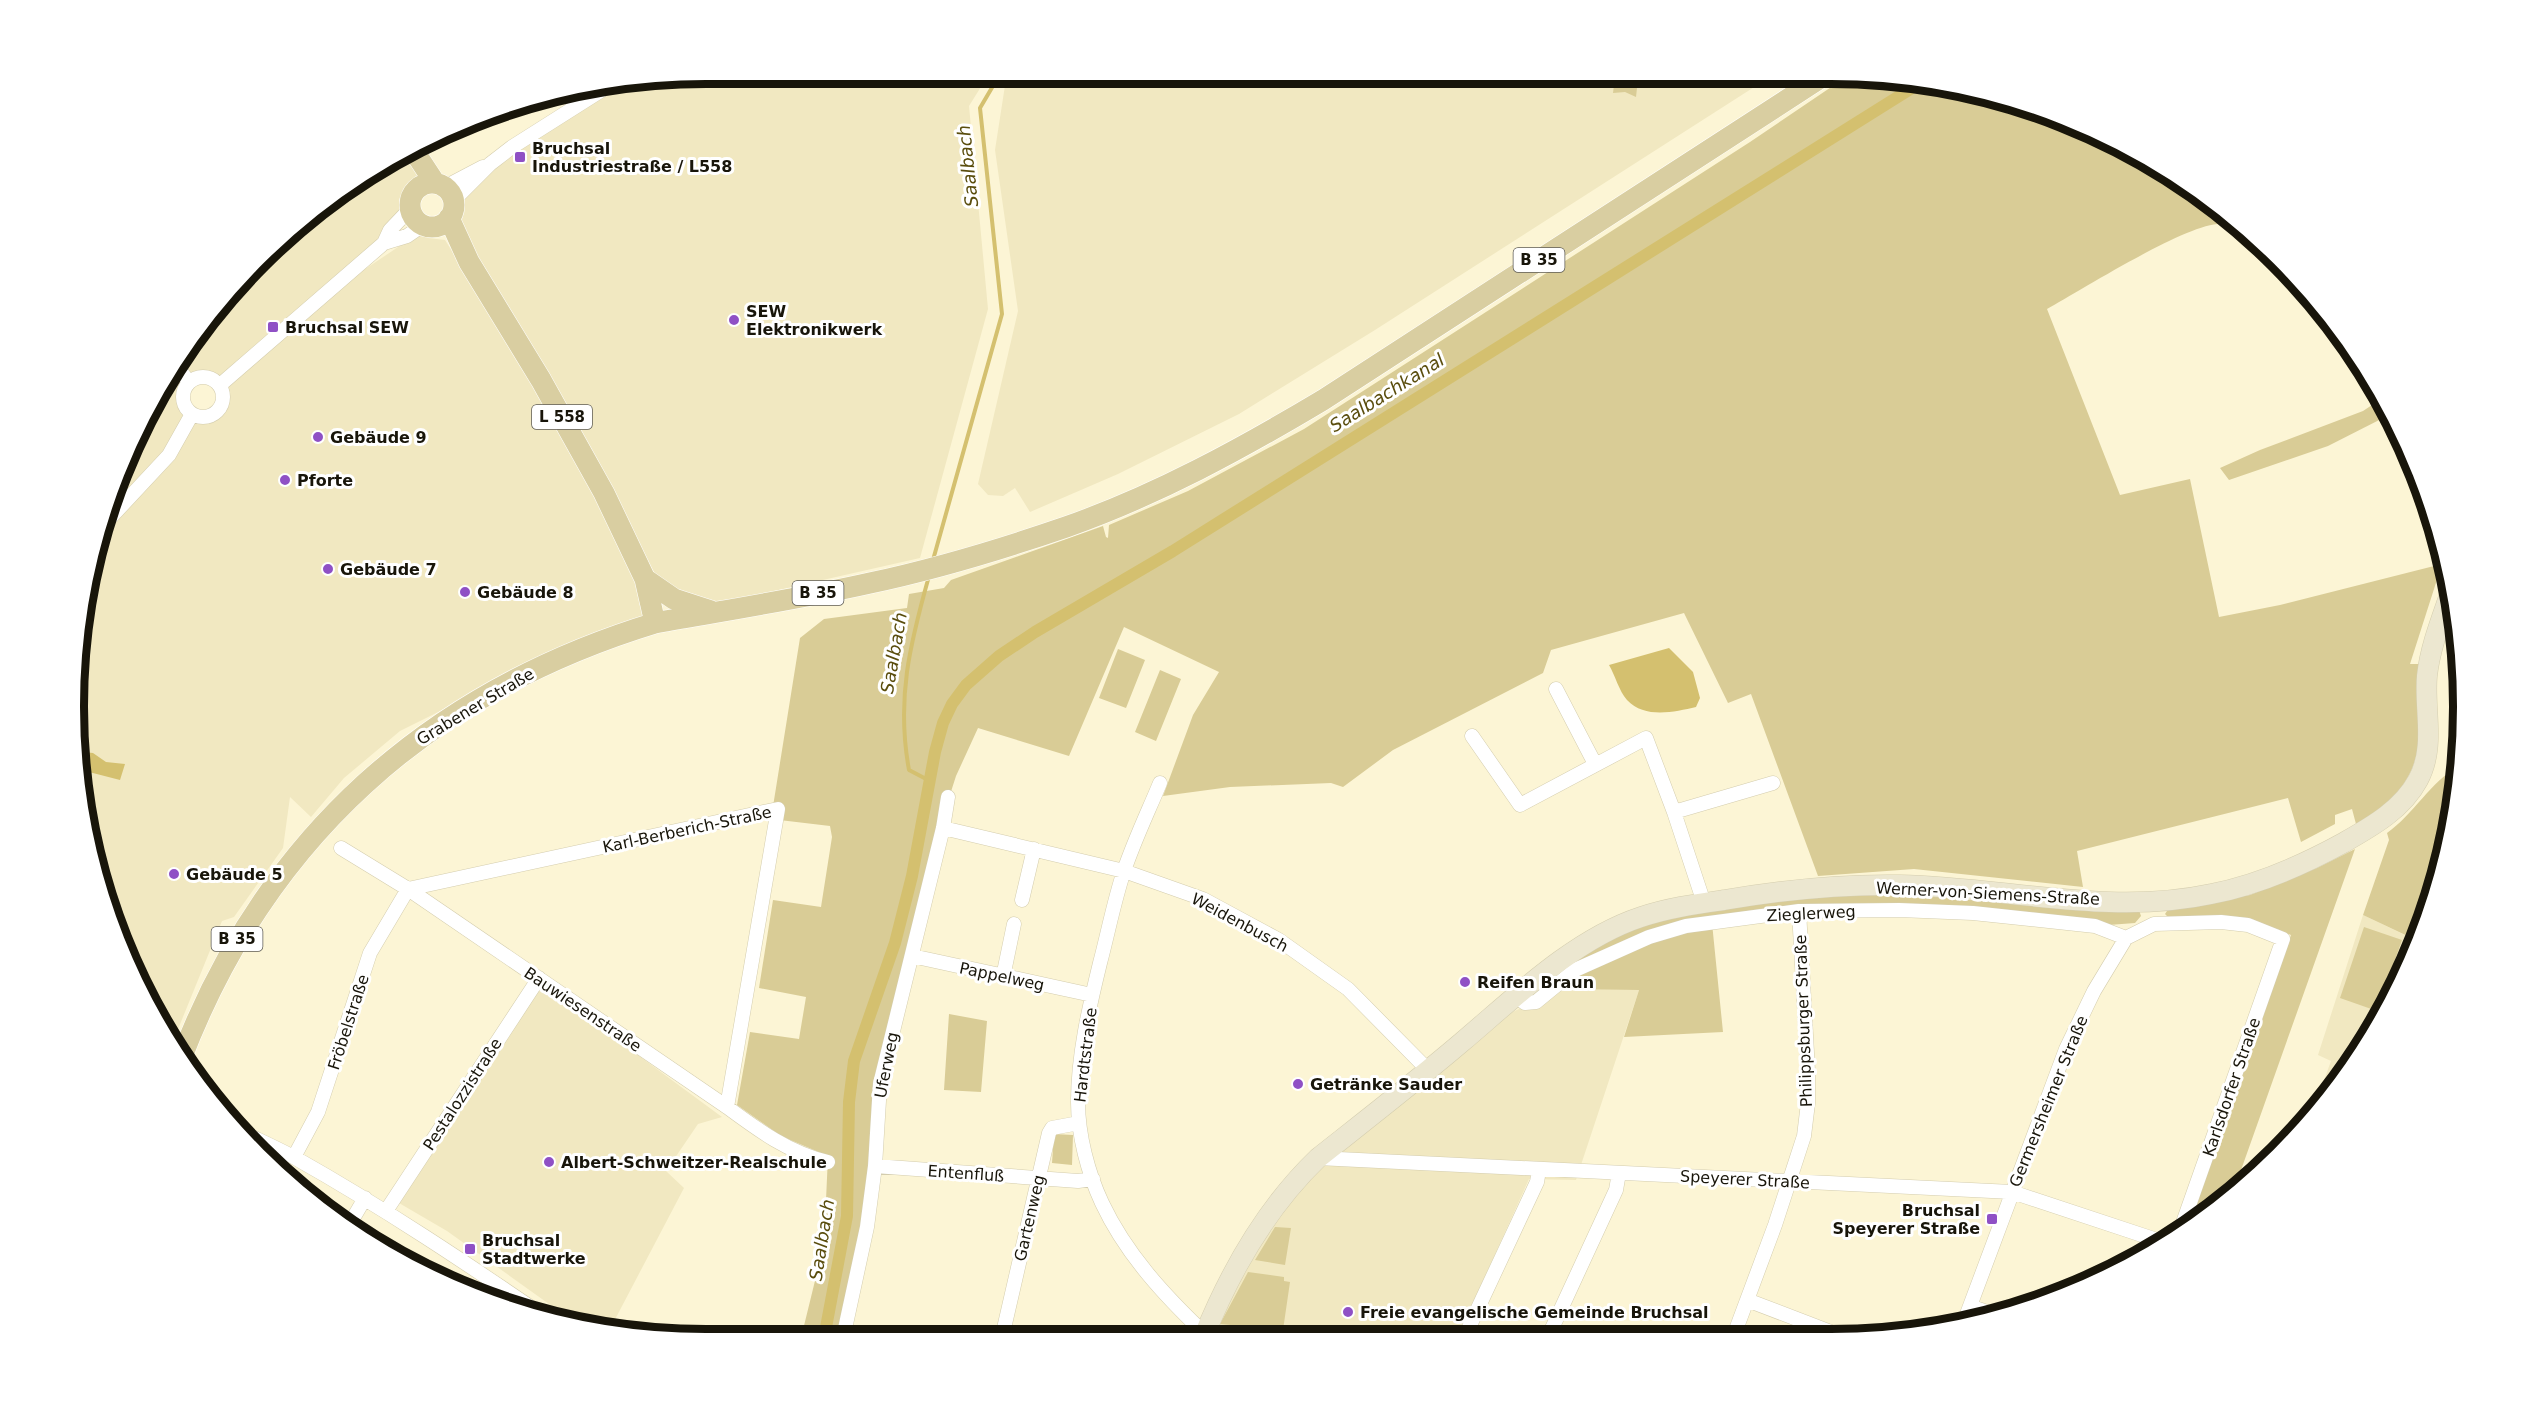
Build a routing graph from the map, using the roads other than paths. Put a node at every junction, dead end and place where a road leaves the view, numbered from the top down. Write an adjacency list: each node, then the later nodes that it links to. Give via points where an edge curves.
1 (1811, 84): 14 (main road, Grabener Straße / B 35, via 1323,400 1191,474 1068,526 946,564 870,584)
2 (595, 94): 5 (street, via 512,147)
3 (415, 156): 5 (main road, L 558)
4 (409, 160): 5 (main road, L 558)
5 (434, 205): 6 (street, via 390,230); 6 (street, via 407,236); 12 (main road, L 558, via 565,422)
6 (384, 243): 9 (street)
7 (182, 372): 8 (street)
8 (189, 382): 9 (street, via 206,377); 10 (street, via 183,398)
9 (220, 385): 10 (street, via 223,400 217,412 202,417)
10 (192, 414): 11 (street, via 170,455)
11 (115, 513)
12 (645, 579): 14 (main road, B 35, via 674,600); 15 (main road, L 558)
13 (2445, 610): 29 (main road, Werner-von-Siemens-Straße, via 2427,679 2425,764 2402,802 2340,845 2293,868 2209,895)
14 (715, 612): 15 (main road, Grabener Straße / B 35)
15 (655, 623): 41 (main road, Grabener Straße / B 35, via 595,643 507,683 415,740 368,780 316,832 271,887 232,948)
16 (1556, 689): 18 (street)
17 (1472, 736): 18 (street, via 1520,805)
18 (1595, 764): 22 (street, via 1646,738)
19 (1160, 783): 26 (street, Hardtstraße)
20 (1773, 783): 22 (street)
21 (948, 797): 23 (street, Uferweg)
22 (1674, 812): 30 (street)
23 (943, 828): 25 (street, Weidenbusch); 36 (street, Uferweg)
24 (341, 848): 27 (street, Bauwiesenstraße)
25 (1034, 849): 26 (street, Weidenbusch); 28 (street)
26 (1124, 871): 39 (street, Hardtstraße); 42 (street, Weidenbusch, via 1203,899 1279,940 1348,989)
27 (408, 889): 38 (street, Bauwiesenstraße); 43 (street, Karl-Berberich-Straße, via 778,809); 46 (street, Fröbelstraße, via 370,953 318,1112)
28 (1022, 900)
29 (2154, 901): 30 (main road, Werner-von-Siemens-Straße, via 1898,885 1778,891); 33 (street)
30 (1704, 903): 40 (main road, Werner-von-Siemens-Straße, via 1623,924 1565,957)
31 (1799, 911): 34 (street, Zieglerweg, via 1973,913 2095,926); 40 (street, Zieglerweg, via 1686,926 1649,937 1575,970 1536,1002 1525,1003); 54 (street, Philippsburger Straße, via 1808,1103 1804,1136)
32 (1014, 924): 37 (street)
33 (2154, 924): 34 (street, Germersheimer Straße); 35 (street, Germersheimer Straße, via 2221,921 2248,925)
34 (2126, 938): 55 (street, Germersheimer Straße, via 2075,1029)
35 (2283, 939): 59 (street, Karlsdorfer Straße)
36 (912, 956): 37 (street, Pappelweg); 49 (street, Uferweg, via 880,1084)
37 (1003, 976): 39 (street, Pappelweg)
38 (539, 978): 43 (street, Bauwiesenstraße); 57 (street, Pestalozzistraße)
39 (1092, 995): 44 (street, Hardtstraße, via 1082,1053)
40 (1515, 996): 42 (main road, Werner-von-Siemens-Straße)
41 (186, 1048)
42 (1428, 1070): 47 (main road, Werner-von-Siemens-Straße)
43 (727, 1107): 48 (street, Bauwiesenstraße, via 790,1149)
44 (1079, 1123): 52 (street, Gartenweg, via 1052,1128); 53 (street, Hardtstraße)
45 (259, 1140): 46 (street)
46 (294, 1157): 56 (street)
47 (1318, 1158): 50 (street, Speyerer Straße); 69 (main road, Werner-von-Siemens-Straße, via 1266,1217)
48 (828, 1162)
49 (875, 1166): 52 (street, Entenfluß); 66 (street, Uferweg, via 867,1227)
50 (1539, 1170): 51 (street, Speyerer Straße); 70 (street, via 1537,1182)
51 (1619, 1173): 54 (street, Speyerer Straße); 71 (street, via 1616,1190)
52 (1038, 1178): 53 (street, Entenfluß); 67 (street, Gartenweg)
53 (1093, 1179): 68 (street, Hardtstraße, via 1122,1239 1160,1291)
54 (1791, 1181): 55 (street, Speyerer Straße); 61 (street, Philippsburger Straße)
55 (2012, 1192): 60 (street, Speyerer Straße); 63 (street, Germersheimer Straße)
56 (365, 1198): 57 (street); 58 (street)
57 (386, 1210): 62 (street)
58 (353, 1218)
59 (2185, 1218)
60 (2153, 1239)
61 (1747, 1300): 72 (street, Philippsburger Straße); 73 (street)
62 (522, 1301)
63 (1970, 1306): 64 (street); 65 (street, Germersheimer Straße)
64 (1982, 1310)
65 (1967, 1314)
66 (845, 1329)
67 (1004, 1329)
68 (1198, 1329)
69 (1207, 1329)
70 (1468, 1329)
71 (1552, 1329)
72 (1736, 1329)
73 (1823, 1329)

